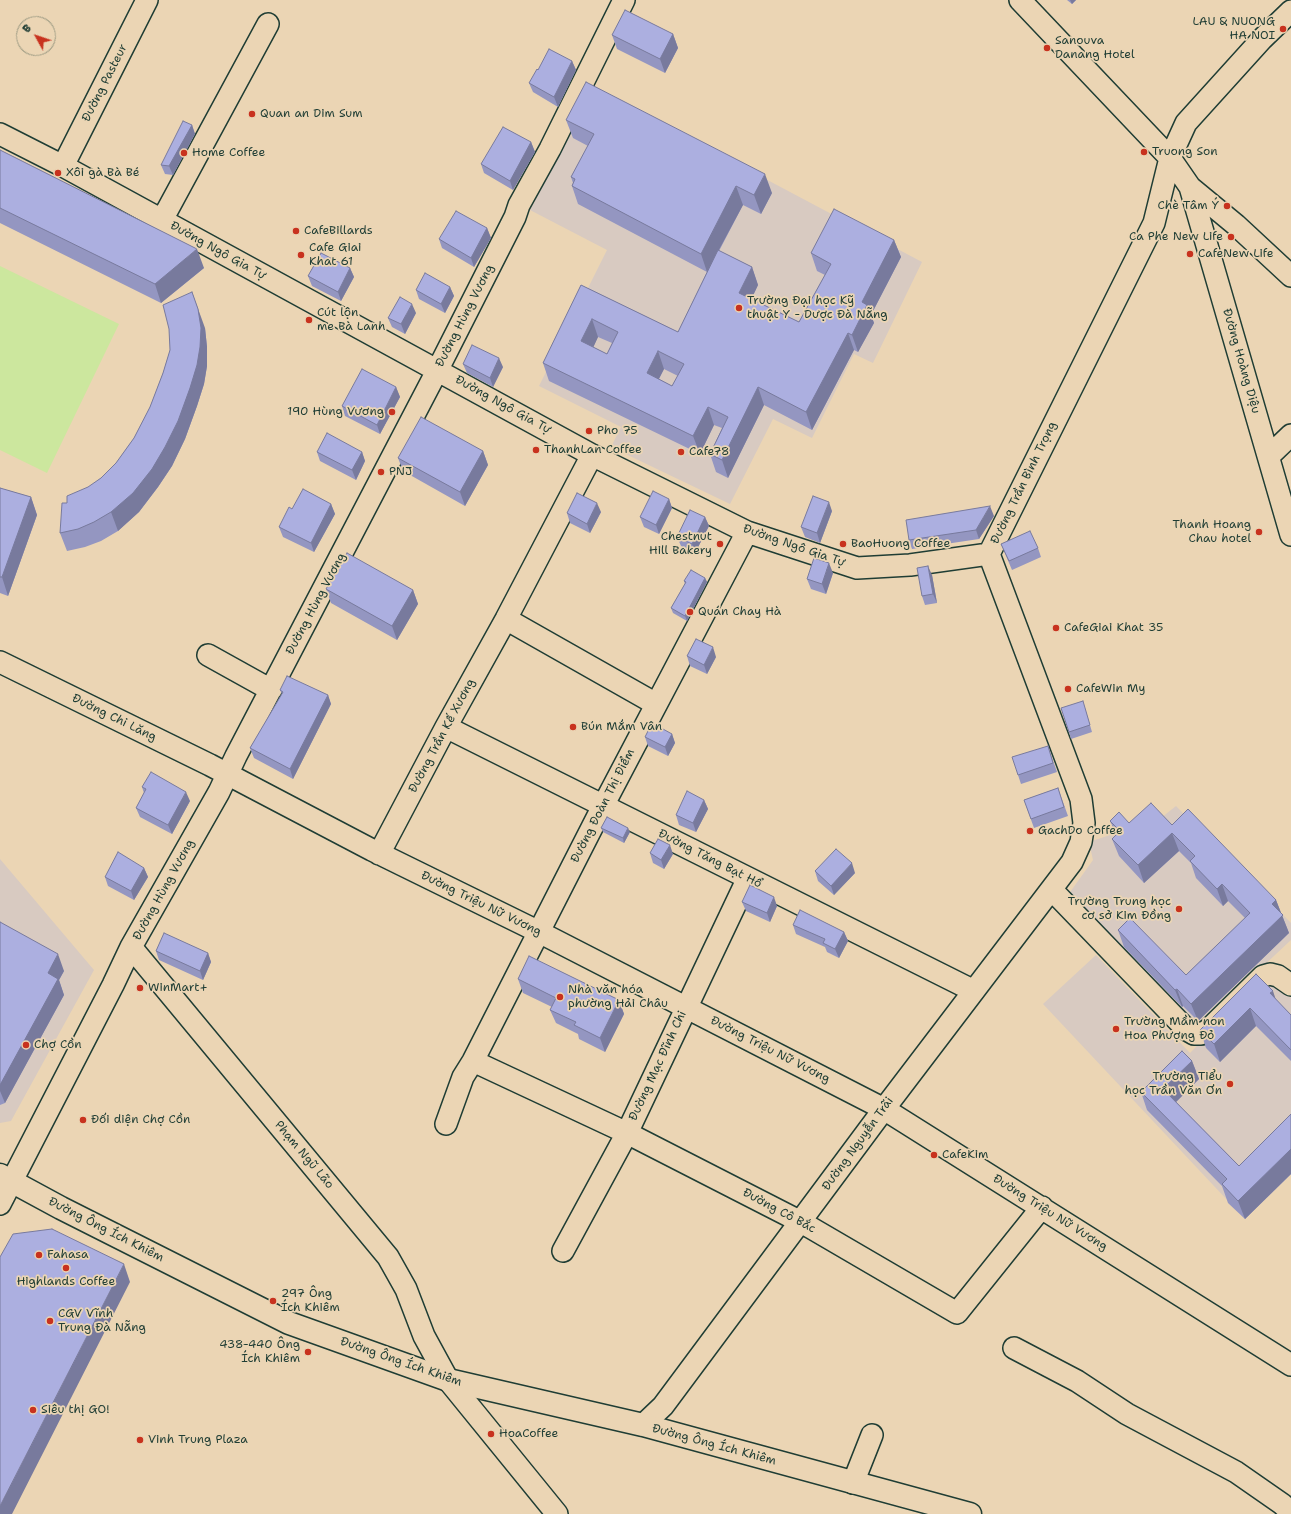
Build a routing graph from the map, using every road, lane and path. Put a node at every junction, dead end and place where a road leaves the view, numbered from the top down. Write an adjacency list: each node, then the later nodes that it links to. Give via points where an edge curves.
1 (147, 0): 9 (street, Đường Pasteur)
2 (623, 0): 15 (street, Đường Hùng Vương)
3 (1020, 0): 8 (street)
4 (1281, 0): 5 (street)
5 (1291, 10): 8 (street, Đường Trần Bình Trọng, via 1186,122)
6 (268, 24): 11 (street)
7 (0, 134): 9 (street, Đường Ngô Gia Tự)
8 (1170, 158): 10 (street); 21 (street, Đường Trần Bình Trọng, via 1154,223)
9 (63, 166): 11 (street, Đường Ngô Gia Tự)
10 (1190, 187): 12 (street); 13 (street, Đường Hoàng Diệu)
11 (162, 220): 15 (street, Đường Ngô Gia Tự)
12 (1236, 225): 13 (street); 14 (street)
13 (1206, 242): 18 (street, Đường Hoàng Diệu)
14 (1291, 276)
15 (438, 370): 17 (street, Đường Ngô Gia Tự); 25 (street, Đường Hùng Vương)
16 (1291, 435): 18 (street)
17 (592, 455): 19 (street, Đường Ngô Gia Tự); 22 (street, Đường Trần Kế Xương)
18 (1269, 456): 20 (street, Đường Hoàng Diệu)
19 (747, 532): 21 (street, Đường Ngô Gia Tự, via 858,568); 26 (street, Đường Đoàn Thị Điểm)
20 (1291, 535)
21 (989, 554): 31 (street, Đường Trần Bình Trọng, via 1081,799 1084,823 1081,842)
22 (506, 619): 26 (street); 27 (street, Đường Trần Kế Xương)
23 (208, 654): 25 (street)
24 (0, 662): 28 (street, Đường Chi Lăng)
25 (271, 690): 28 (street, Đường Hùng Vương)
26 (656, 704): 29 (street, Đường Đoàn Thị Điểm)
27 (446, 727): 29 (street, Đường Tăng Bạt Hổ); 30 (street, Đường Trần Kế Xương)
28 (227, 774): 30 (street, Đường Triệu Nữ Vương); 35 (street, Đường Hùng Vương)
29 (603, 806): 32 (street, Đường Tăng Bạt Hổ); 34 (street, Đường Đoàn Thị Điểm)
30 (379, 854): 34 (street, Đường Triệu Nữ Vương)
31 (1072, 862): 33 (street, Đường Nguyễn Trãi)
32 (748, 878): 37 (street, Đường Tăng Bạt Hổ); 38 (street, Đường Mạc Đĩnh Chi)
33 (1052, 890): 36 (street, via 1187,1030 1194,1034 1208,1030 1263,976 1278,976); 37 (street, Đường Nguyễn Trãi)
34 (539, 932): 38 (street, Đường Triệu Nữ Vương); 39 (street, Đường Đoàn Thị Điểm)
35 (132, 948): 43 (street, Đường Hùng Vương); 50 (street, Phạm Ngũ Lão, via 388,1257 406,1289 424,1336)
36 (1291, 985)
37 (974, 991): 40 (street, Đường Nguyễn Trãi)
38 (686, 1007): 40 (street, Đường Triệu Nữ Vương); 42 (street, Đường Mạc Đĩnh Chi)
39 (473, 1061): 41 (street, Đường Đoàn Thị Điểm, via 463,1077); 42 (street, Đường Cô Bắc)
40 (884, 1108): 45 (street, Đường Triệu Nữ Vương); 46 (street, Đường Nguyễn Trãi)
41 (446, 1124)
42 (627, 1133): 46 (street, Đường Cô Bắc); 47 (street, Đường Mạc Đĩnh Chi)
43 (5, 1178): 44 (street, Đường Hùng Vương); 50 (main road, Đường Ông Ích Khiêm, via 289,1323)
44 (0, 1204)
45 (1042, 1208): 46 (street, Đường Cô Bắc, via 957,1313); 49 (street, Đường Triệu Nữ Vương)
46 (801, 1222): 51 (street, Đường Nguyễn Trãi, via 663,1406)
47 (562, 1251)
48 (1014, 1348): 54 (street, via 1077,1381 1127,1414 1236,1472)
49 (1291, 1365)
50 (448, 1380): 51 (main road, Đường Ông Ích Khiêm); 55 (street, Phạm Ngũ Lão)
51 (643, 1425): 53 (main road, Đường Ông Ích Khiêm)
52 (872, 1435): 53 (street)
53 (853, 1483): 56 (main road, Đường Ông Ích Khiêm)
54 (1291, 1512)
55 (557, 1514)
56 (970, 1514)

